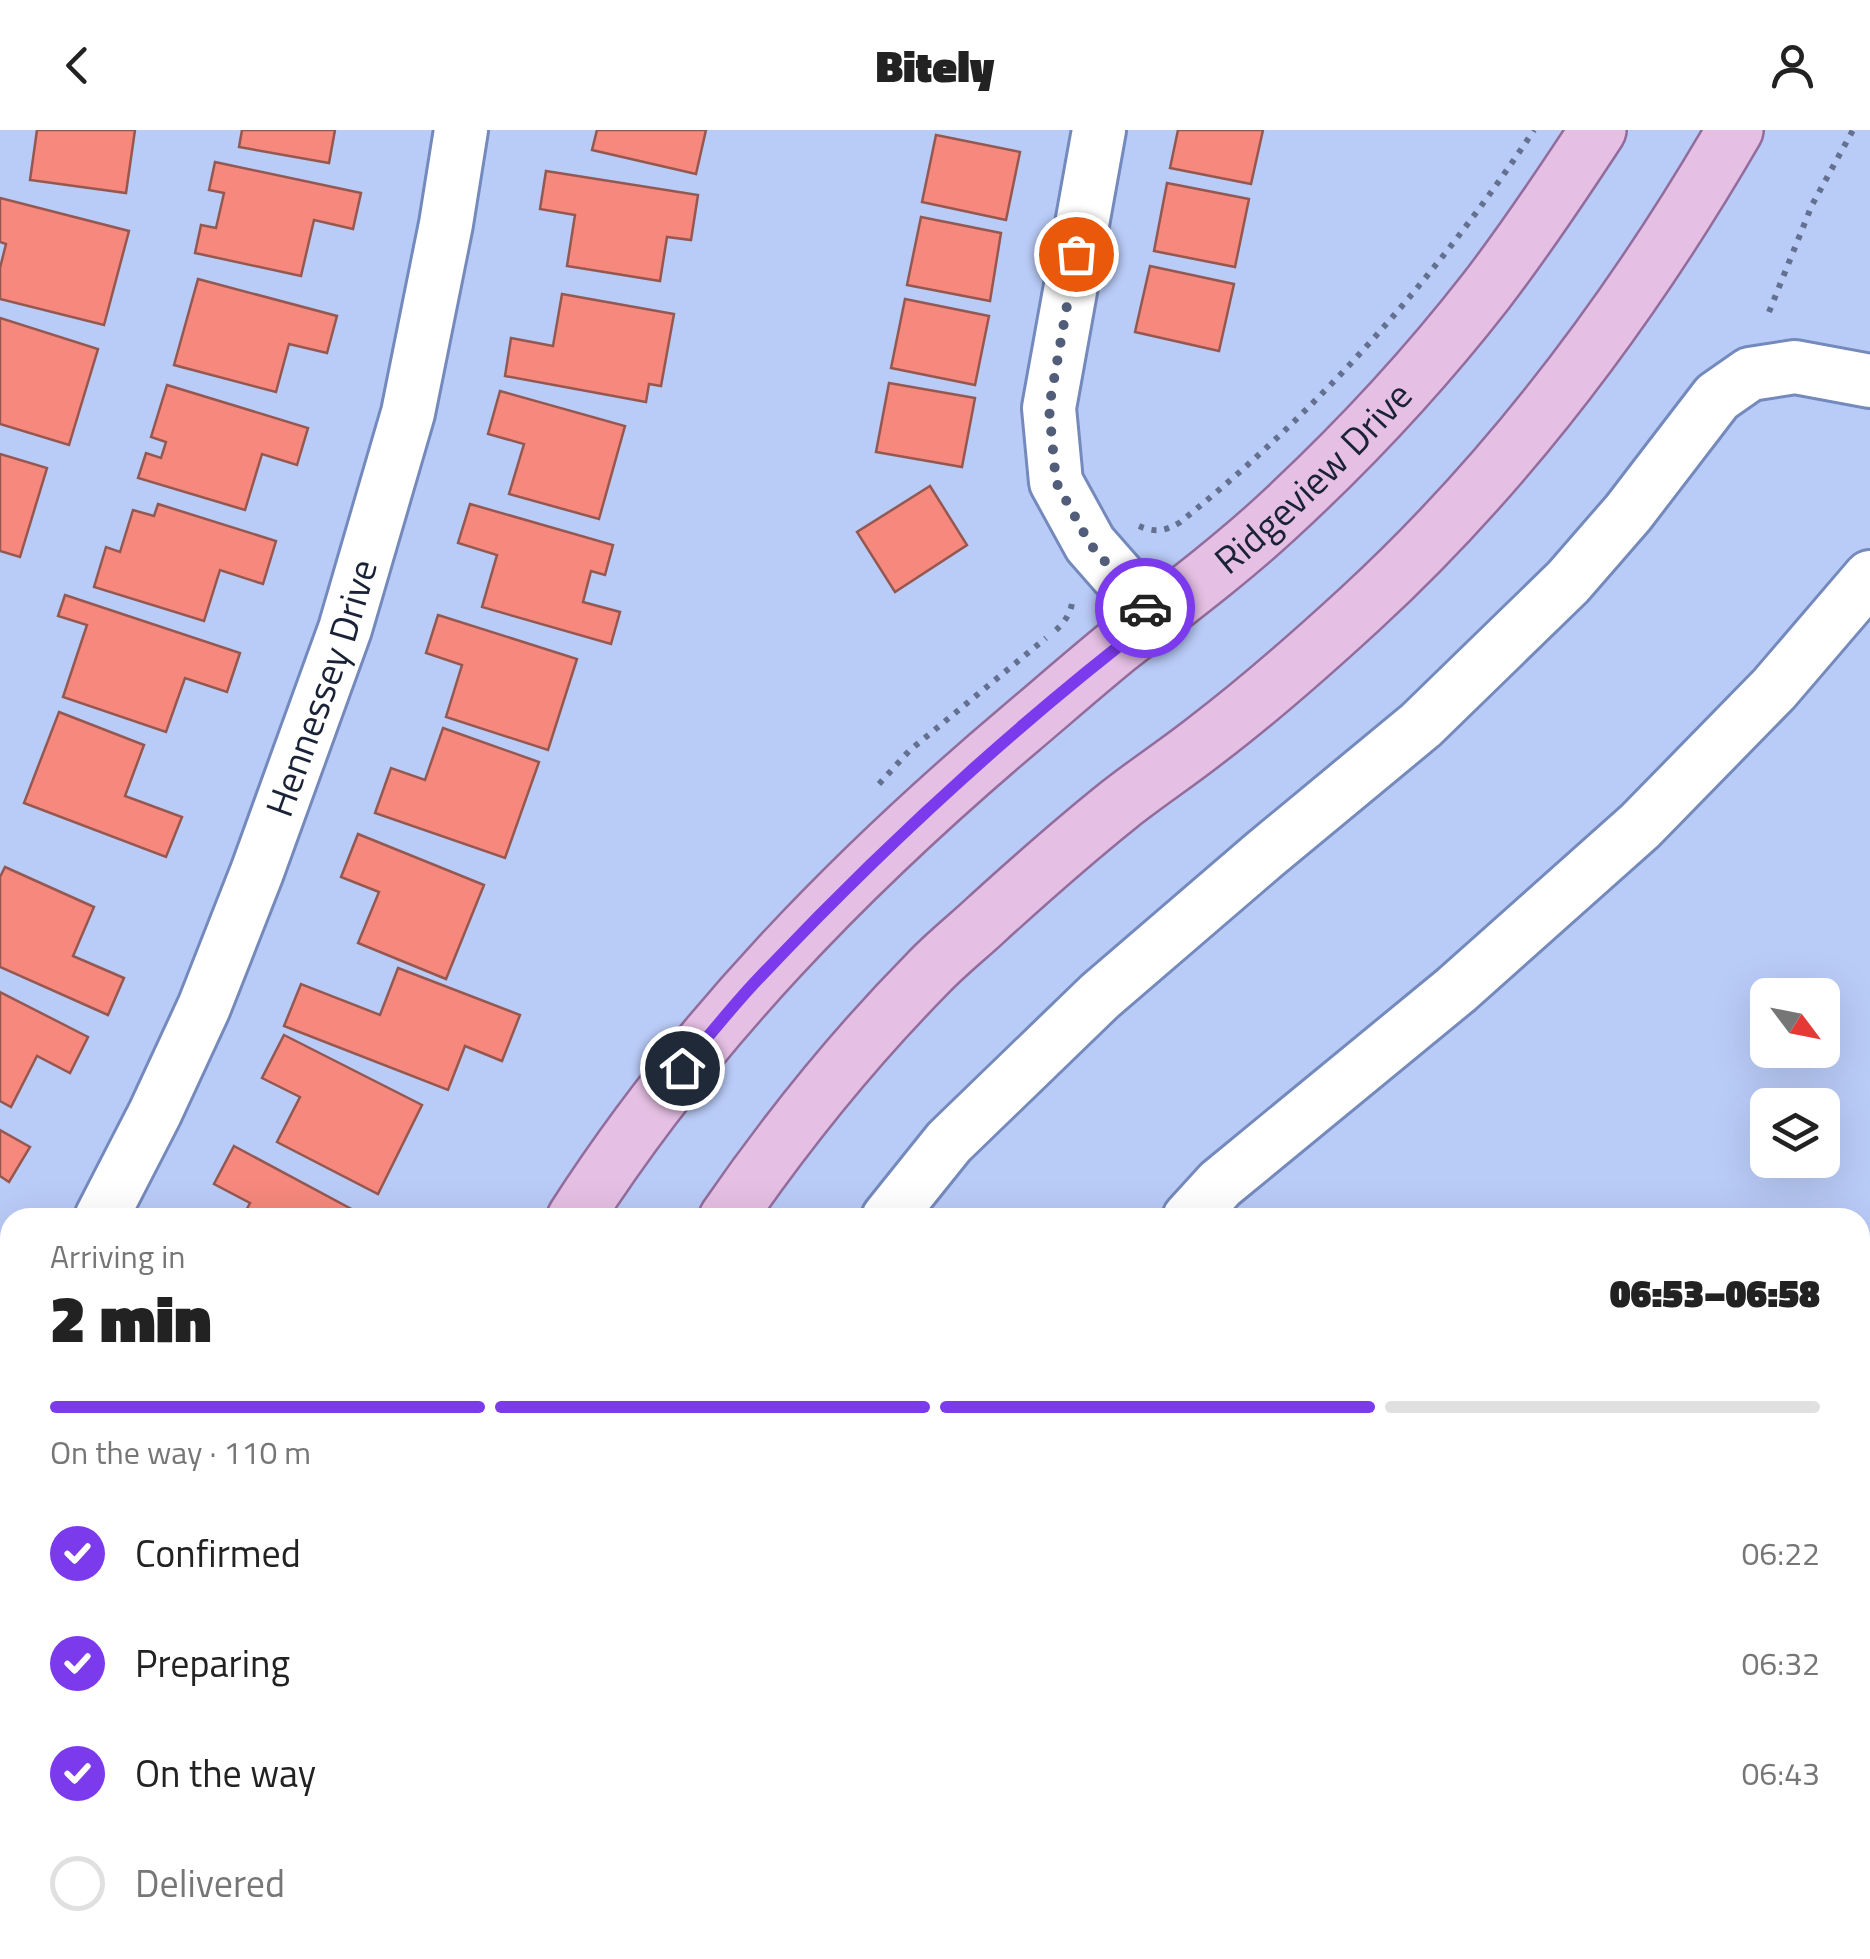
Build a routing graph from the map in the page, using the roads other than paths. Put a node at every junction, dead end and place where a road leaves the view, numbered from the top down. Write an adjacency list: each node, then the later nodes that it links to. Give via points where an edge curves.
1 (462, 130): 8 (street, Hennessey Drive, via 408,414 345,629 204,1006)
2 (1100, 130): 7 (street, via 1049,408 1056,482 1090,544)
3 (1598, 130): 7 (main road, Ridgeview Drive, via 1547,208 1420,371 1275,518)
4 (1735, 130): 10 (main road, via 1682,220 1572,376 1437,533 1286,676 1122,802 929,971 806,1111)
5 (1870, 381): 11 (street, via 1795,367 1750,374 1717,397 1568,582 1421,725 1100,996 949,1142)
6 (1870, 577): 12 (street, via 1774,689 1640,826)
7 (1155, 618): 9 (main road, Ridgeview Drive, via 929,808 772,964 682,1068)
8 (106, 1208)
9 (580, 1208)
10 (734, 1208)
11 (896, 1208)
12 (1198, 1208)

